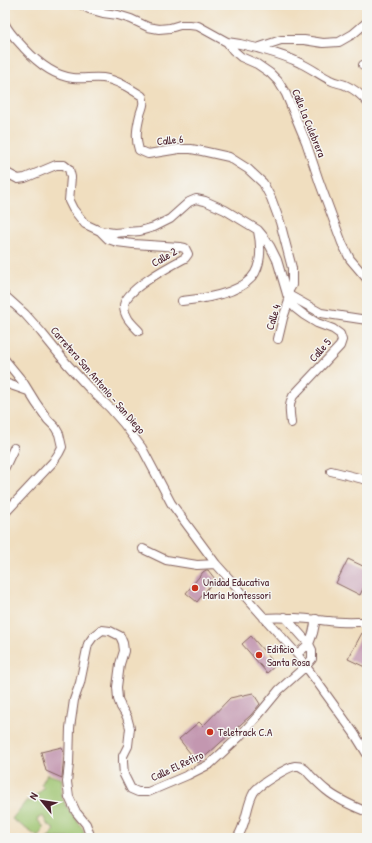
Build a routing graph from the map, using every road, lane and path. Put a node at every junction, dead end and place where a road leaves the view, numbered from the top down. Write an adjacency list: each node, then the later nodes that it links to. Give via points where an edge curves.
1 (82, 5): 6 (street, via 103,13 118,14 159,29 180,25 198,26)
2 (367, 22): 7 (street, via 339,42 282,40)
3 (5, 24): 5 (street, Calle 6)
4 (5, 35): 5 (street)
5 (14, 36): 14 (street, Calle 6, via 40,64 56,74 72,78 103,78 123,85 142,96 144,102 136,133 139,150 148,154 179,149 229,156 263,183 280,222 292,268 292,285)
6 (227, 42): 7 (street); 12 (street, Calle La Culebrera, via 241,57 270,73 286,94 304,135 342,243 350,259)
7 (256, 48): 8 (street, via 301,64 331,81 353,89)
8 (367, 102)
9 (5, 172): 11 (street, via 18,179 56,165 64,165 69,169 71,177 69,201 73,209 85,224)
10 (258, 230): 11 (street, via 205,200 196,200 189,202 170,219 154,227 114,233); 14 (street, via 277,260); 15 (street, via 260,260 248,281 230,292)
11 (100, 231): 17 (street, Calle 2, via 108,239 117,242 180,247 185,248 188,254 151,277 127,297 124,304 125,313)
12 (367, 280)
13 (5, 296): 29 (street, Carretera San Antonio - San Diego, via 25,314 66,364 124,424 142,448 171,503)
14 (288, 298): 16 (street, via 321,313); 18 (street, Calle 4); 22 (street, Calle 5, via 295,308 316,323 333,329 340,334 342,340 340,346 290,400)
15 (182, 301)
16 (367, 320)
17 (139, 331)
18 (278, 339)
19 (5, 360): 21 (street)
20 (5, 383): 21 (street)
21 (28, 391): 27 (street, via 59,434 62,447 53,462)
22 (291, 423)
23 (14, 448): 24 (street)
24 (5, 467)
25 (331, 471): 26 (street)
26 (367, 480)
27 (5, 513)
28 (143, 549): 29 (street, via 166,560 196,565)
29 (216, 564): 31 (street, Carretera San Antonio - San Diego)
30 (285, 617): 31 (street); 32 (street); 34 (street)
31 (264, 618): 35 (street, Carretera San Antonio - San Diego)
32 (316, 619): 33 (street); 34 (street)
33 (367, 622)
34 (309, 644): 35 (street); 36 (street, via 313,654)
35 (297, 654): 36 (street, Carretera San Antonio - San Diego)
36 (306, 666): 37 (street, Carretera San Antonio - San Diego); 39 (street, Calle El Retiro, via 279,690 239,736 210,764 148,792 138,792 131,788 123,768 123,756 128,746 130,728 118,699 117,687 124,651 123,643 120,636 110,631 102,630 93,637 88,644 74,700 67,782 69,797 76,812 86,824)
37 (367, 754)
38 (367, 812): 40 (street, via 334,796 306,770 294,766 254,791)
39 (91, 838)
40 (237, 838)

